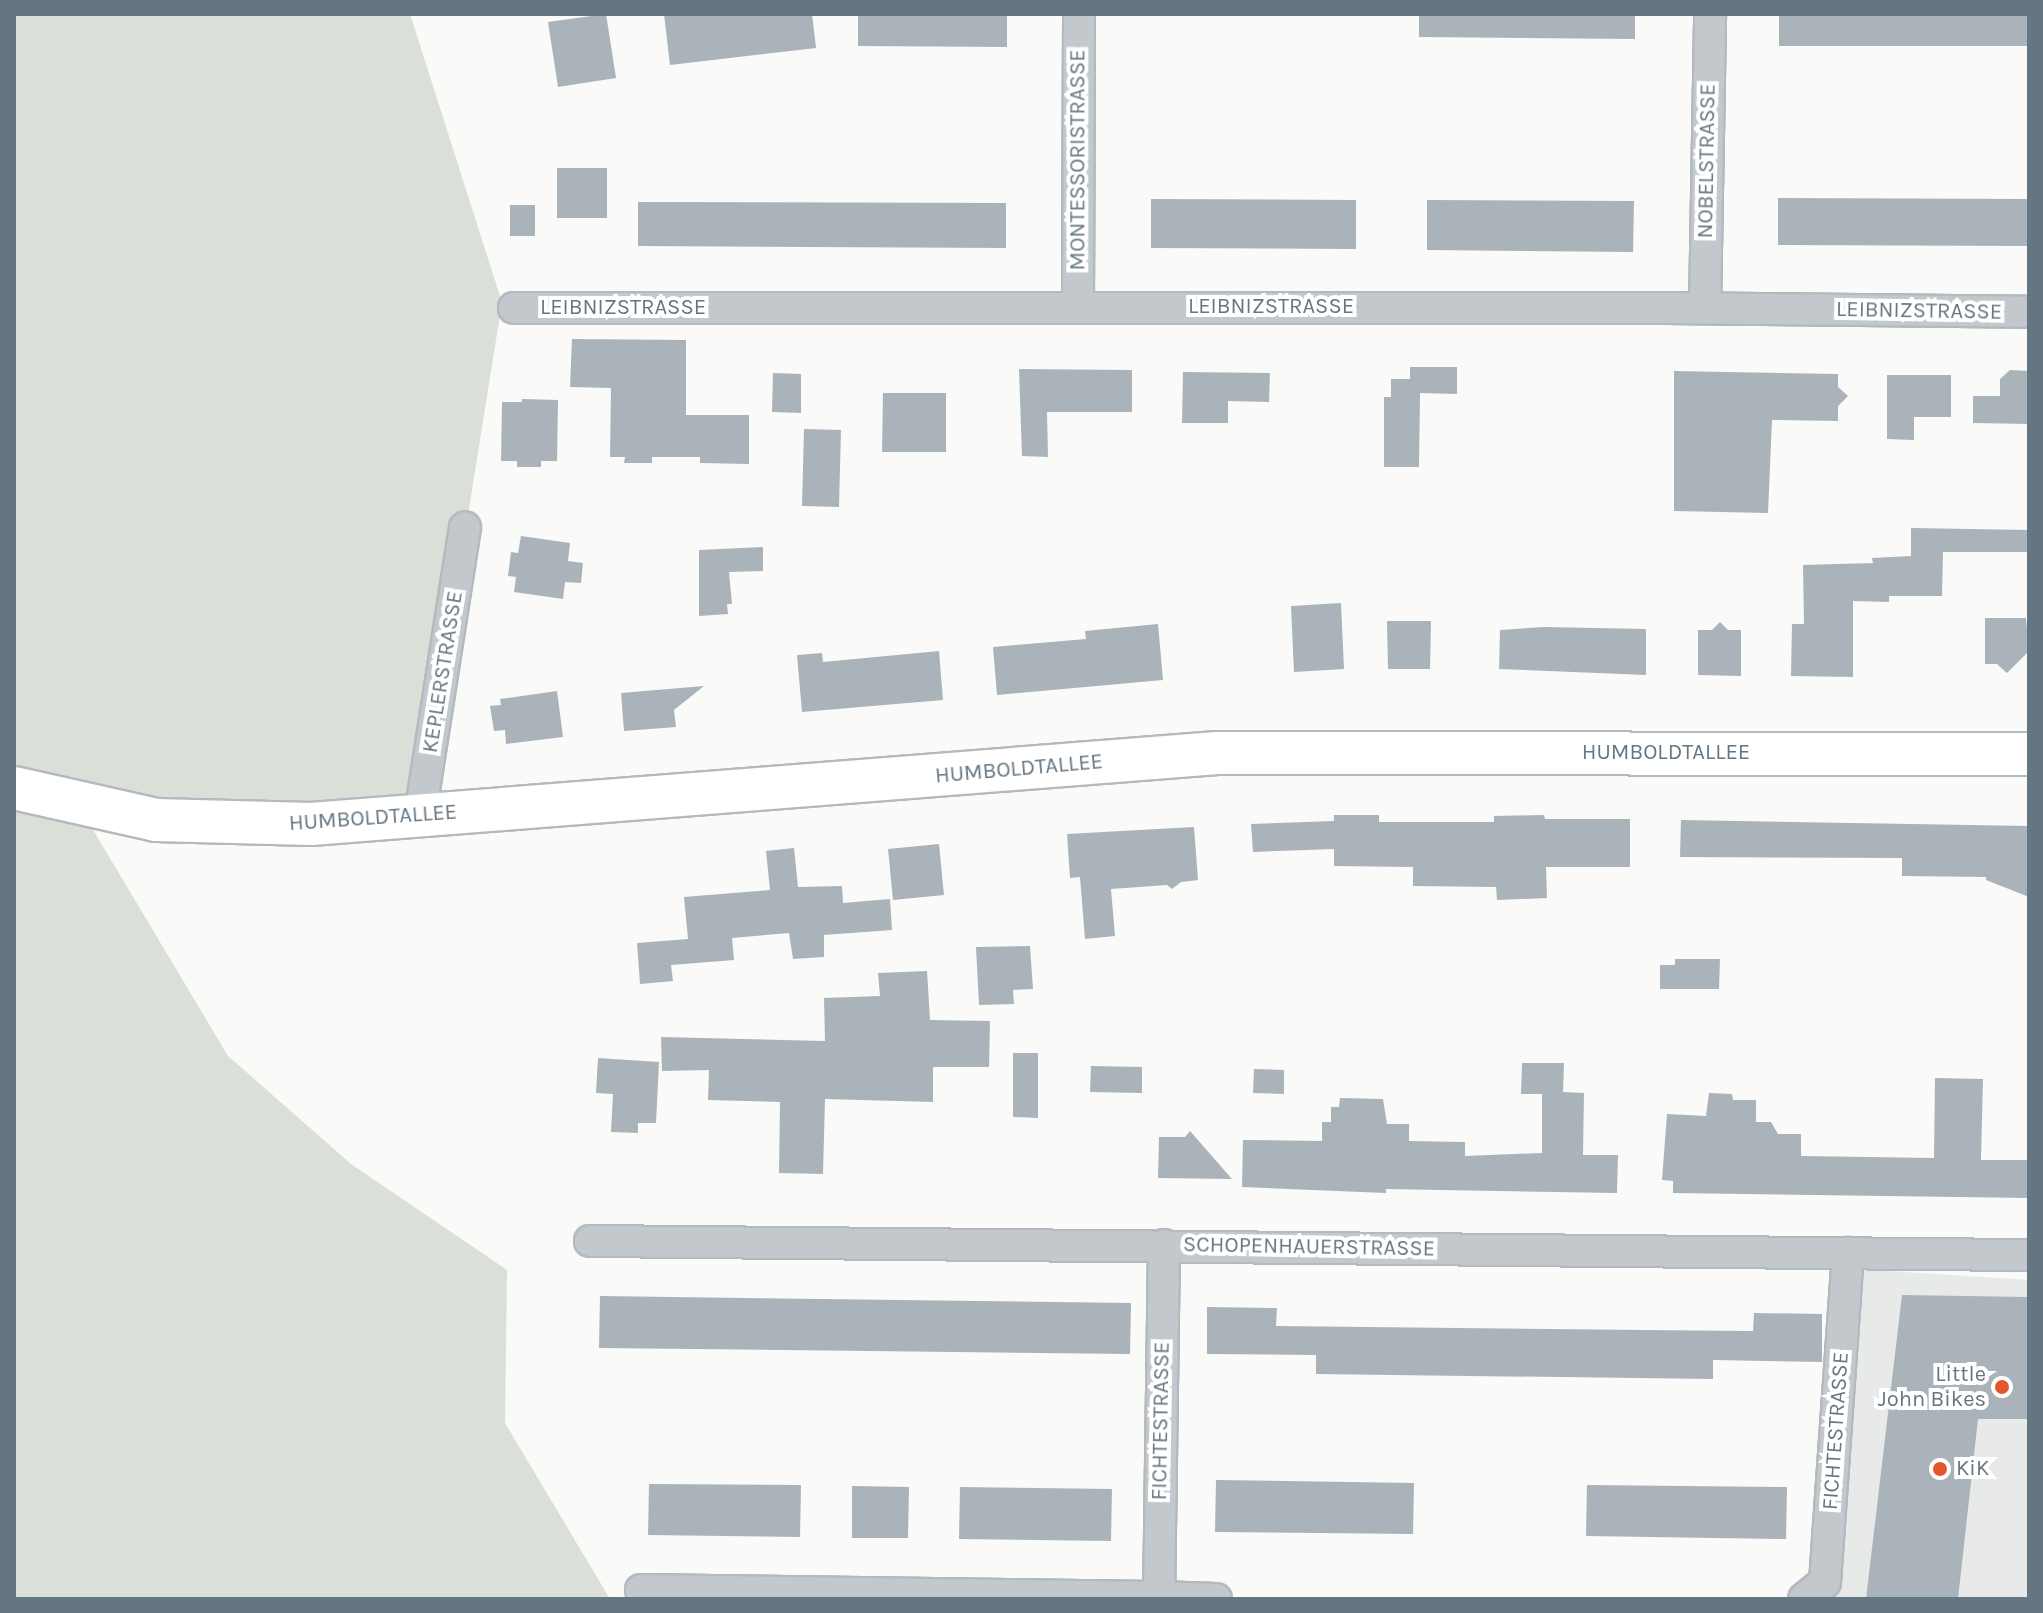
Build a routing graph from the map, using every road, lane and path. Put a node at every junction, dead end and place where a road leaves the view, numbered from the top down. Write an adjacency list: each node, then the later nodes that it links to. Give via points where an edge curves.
1 (1079, 14): 3 (street, MONTESSORISTRASSE)
2 (1710, 14): 5 (street, NOBELSTRASSE)
3 (1078, 307): 4 (street, LEIBNIZSTRASSE); 5 (street, LEIBNIZSTRASSE)
4 (514, 308)
5 (1705, 308): 6 (street, LEIBNIZSTRASSE)
6 (2029, 312)
7 (465, 528): 10 (street, KEPLERSTRASSE)
8 (2029, 754): 10 (street, HUMBOLDTALLEE, via 1217,753)
9 (14, 788): 10 (street, HUMBOLDTALLEE, via 156,820 311,824)
10 (420, 815)
11 (590, 1241): 12 (street, SCHOPENHAUERSTRASSE)
12 (1164, 1245): 13 (street, SCHOPENHAUERSTRASSE); 16 (street, FICHTESTRASSE)
13 (1848, 1253): 14 (street, SCHOPENHAUERSTRASSE); 18 (street, FICHTESTRASSE, via 1825,1582)
14 (2029, 1255)
15 (641, 1590): 16 (street)
16 (1159, 1597): 17 (street)
17 (1216, 1599)
18 (1804, 1599)

